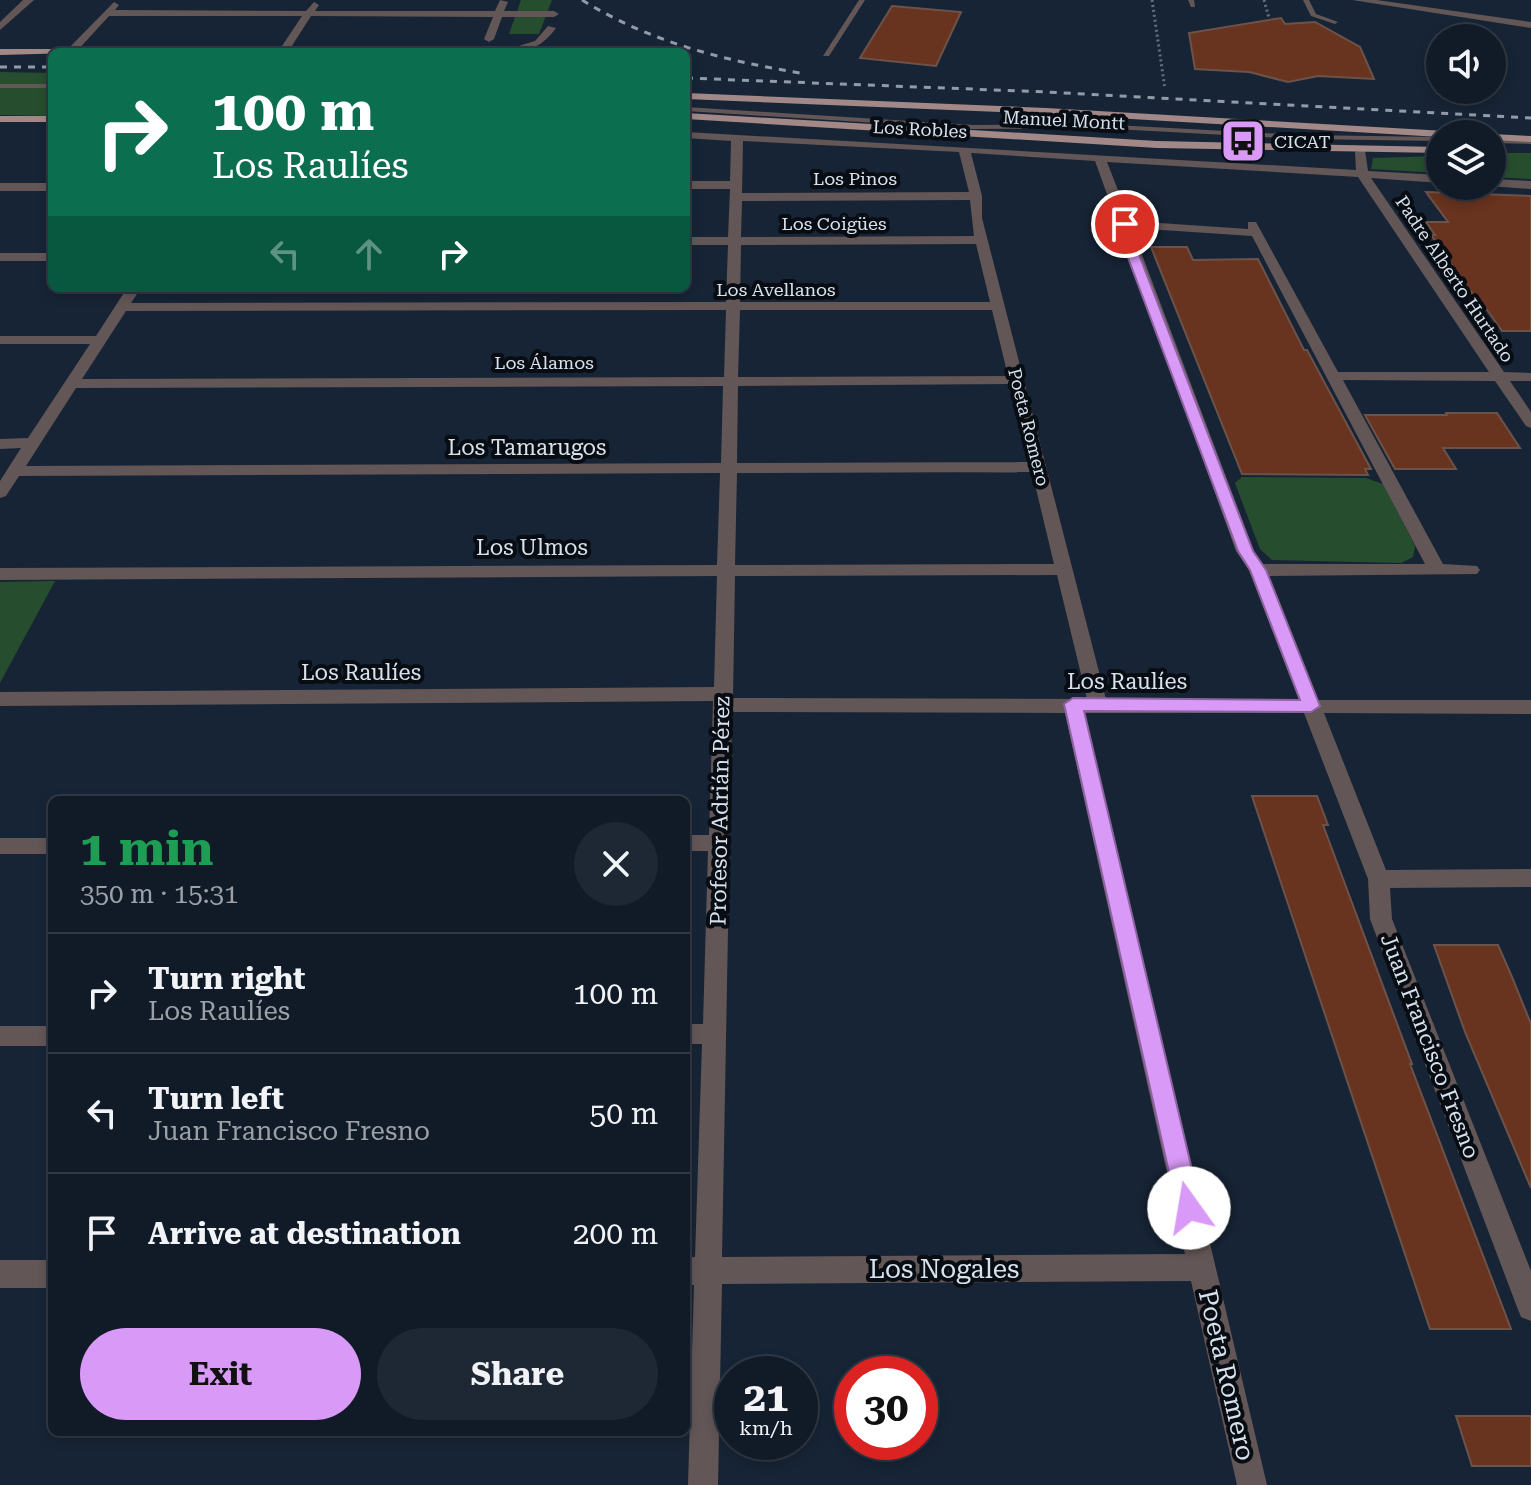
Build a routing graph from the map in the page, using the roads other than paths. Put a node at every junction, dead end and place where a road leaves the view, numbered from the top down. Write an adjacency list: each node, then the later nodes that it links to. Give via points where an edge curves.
1 (29, 0): 15 (street)
2 (119, 0): 9 (street)
3 (317, 0): 10 (street)
4 (503, 0): 11 (street)
5 (558, 0): 12 (street)
6 (862, 0): 24 (lane)
7 (1306, 0): 13 (lane, via 1313,15)
8 (1357, 0): 14 (street)
9 (106, 13): 10 (street); 18 (street)
10 (308, 13): 11 (street); 19 (street)
11 (499, 13): 12 (street); 17 (street)
12 (554, 14): 16 (street)
13 (1335, 22)
14 (1531, 25)
15 (0, 27)
16 (551, 28): 20 (street, via 539,43); 21 (street)
17 (489, 39)
18 (74, 48)
19 (286, 48)
20 (520, 48)
21 (548, 48)
22 (0, 52): 23 (main road)
23 (48, 52)
24 (826, 54)
25 (0, 88): 26 (lane)
26 (48, 88)
27 (690, 96): 33 (main road, Manuel Montt)
28 (690, 103): 33 (lane, Manuel Montt, via 962,121)
29 (690, 109): 37 (lane, Manuel Montt, via 973,127 1096,126)
30 (690, 116): 44 (main road, Manuel Montt)
31 (0, 119): 32 (main road)
32 (48, 119)
33 (1235, 122): 34 (main road, Manuel Montt)
34 (1426, 133)
35 (690, 135): 36 (street, Los Robles)
36 (737, 138): 41 (street, Los Robles); 53 (street, Profesor Adrián Pérez)
37 (1426, 139)
38 (1506, 140): 39 (main road)
39 (1531, 141)
40 (1531, 148): 42 (main road)
41 (964, 149): 45 (street, Los Robles); 54 (street, Poeta Romero)
42 (1506, 149)
43 (1426, 150): 44 (main road, Manuel Montt)
44 (1361, 152): 46 (street)
45 (1099, 157): 46 (street, Los Robles); 55 (street, Juan Francisco Fresno)
46 (1362, 174): 47 (street, Los Robles); 68 (street, Padre Alberto Hurtado)
47 (1426, 178)
48 (1506, 184): 50 (street)
49 (690, 185): 53 (street, Los Pinos)
50 (1531, 185)
51 (0, 187): 52 (street)
52 (48, 187)
53 (735, 191): 54 (street, Los Pinos); 58 (street, Profesor Adrián Pérez)
54 (976, 196): 56 (street, Poeta Romero)
55 (1125, 224): 67 (street, via 1255,229); 82 (street, Juan Francisco Fresno, via 1245,551)
56 (982, 240): 58 (street, Los Coigües); 62 (street, Poeta Romero)
57 (690, 241): 58 (street, Los Coigües)
58 (734, 241): 64 (street, Profesor Adrián Pérez)
59 (0, 257): 60 (street)
60 (48, 257)
61 (131, 292): 63 (street)
62 (998, 306): 64 (street, Los Avellanos); 70 (street, Poeta Romero)
63 (121, 307): 64 (street, Los Avellanos); 66 (street)
64 (732, 307): 71 (street, Profesor Adrián Pérez)
65 (0, 340): 66 (street)
66 (100, 340): 72 (street)
67 (1333, 376): 68 (street); 83 (street)
68 (1500, 377): 69 (street); 73 (street, Padre Alberto Hurtado)
69 (1531, 377)
70 (1017, 380): 71 (street, Los Álamos); 76 (street, Poeta Romero)
71 (730, 381): 72 (street, Los Álamos); 77 (street, Profesor Adrián Pérez)
72 (71, 384): 74 (street)
73 (1531, 423)
74 (32, 443): 75 (street); 78 (street)
75 (0, 444)
76 (1039, 467): 77 (street, Los Tamarugos); 80 (street, Poeta Romero)
77 (728, 468): 78 (street, Los Tamarugos); 81 (street, Profesor Adrián Pérez)
78 (15, 471): 79 (street)
79 (0, 493)
80 (1064, 569): 81 (street, Los Ulmos); 88 (street, Poeta Romero)
81 (726, 570): 85 (street, Los Ulmos); 87 (street, Profesor Adrián Pérez)
82 (1258, 570): 83 (street); 89 (street, Juan Francisco Fresno)
83 (1437, 570): 84 (street)
84 (1471, 570)
85 (0, 574)
86 (0, 699): 87 (street, Los Raulíes)
87 (722, 699): 88 (street, Los Raulíes); 92 (street, Profesor Adrián Pérez)
88 (1086, 705): 89 (street, Los Raulíes); 101 (street, Poeta Romero)
89 (1311, 706): 90 (street, Los Raulíes); 96 (street, Juan Francisco Fresno)
90 (1531, 707)
91 (690, 843): 92 (street)
92 (719, 843): 98 (street, Profesor Adrián Pérez)
93 (0, 846): 94 (street)
94 (48, 846)
95 (1531, 878): 96 (street)
96 (1379, 879): 105 (street, Juan Francisco Fresno, via 1381,919)
97 (690, 1034): 98 (street)
98 (714, 1034): 102 (street, Profesor Adrián Pérez)
99 (0, 1036): 100 (street)
100 (48, 1036)
101 (1203, 1267): 102 (street, Los Nogales); 107 (street, Poeta Romero)
102 (697, 1270): 106 (street, Profesor Adrián Pérez)
103 (0, 1274): 104 (street)
104 (48, 1274)
105 (1531, 1307)
106 (703, 1485)
107 (1252, 1485)

